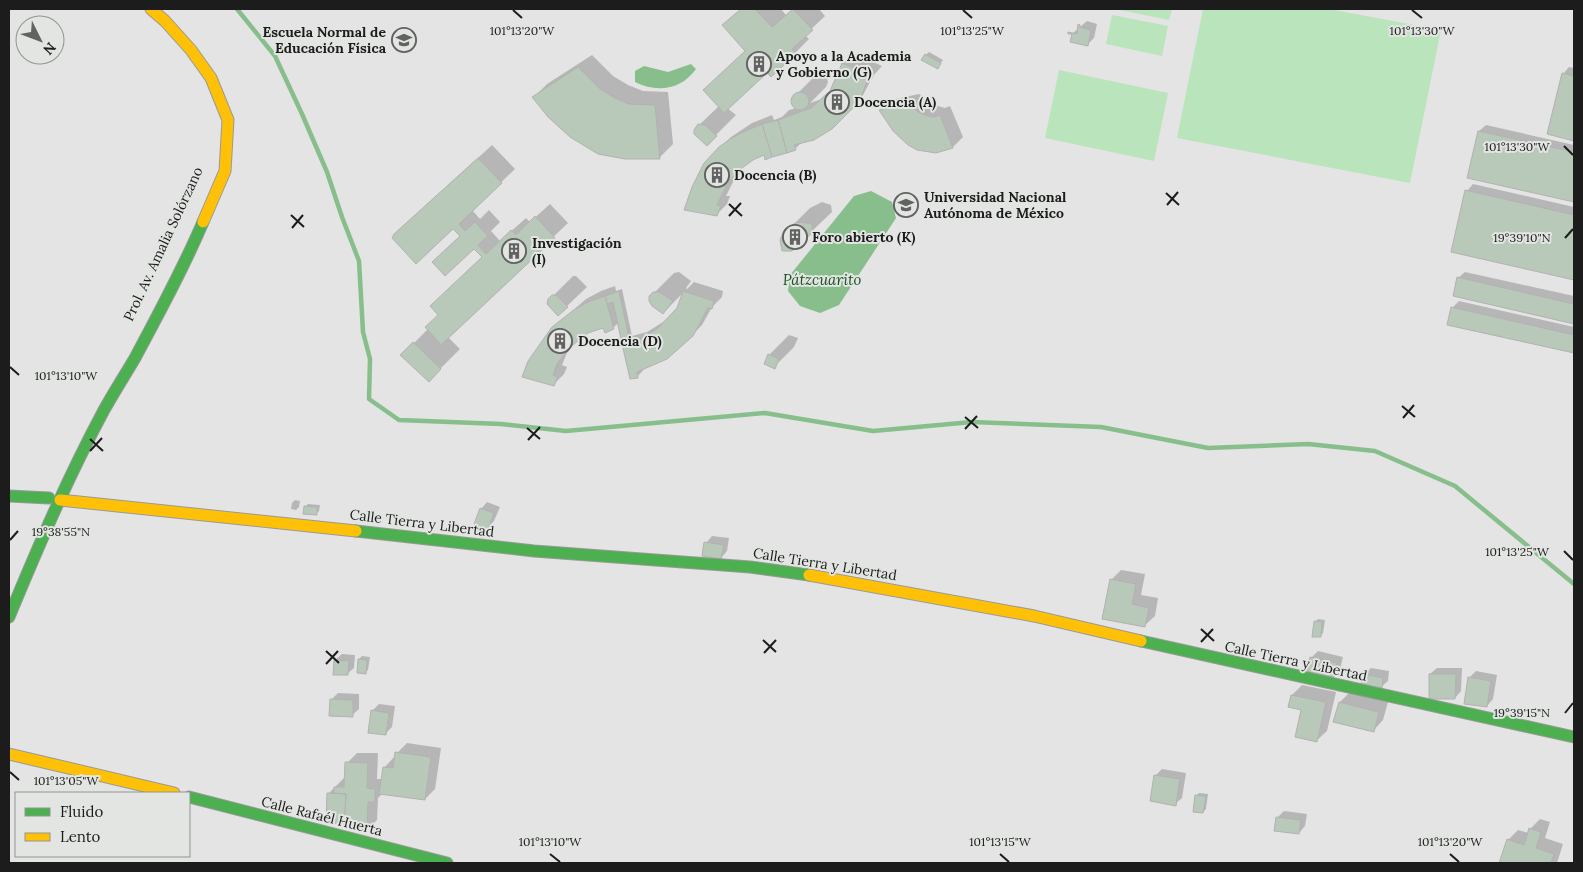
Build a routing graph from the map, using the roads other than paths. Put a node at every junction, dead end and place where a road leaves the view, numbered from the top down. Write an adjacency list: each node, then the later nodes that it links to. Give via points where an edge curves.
1 (138, 9): 3 (street, Prol. Av. Amalia Solórzano, via 184,54 203,82 219,119)
2 (151, 9): 3 (street, Prol. Av. Amalia Solórzano, via 191,50 211,78 228,120 225,172)
3 (214, 186): 5 (street, Prol. Av. Amalia Solórzano, via 185,264)
4 (9, 496): 5 (street, Calle Tierra y Libertad)
5 (54, 499): 6 (street); 7 (street, Prol. Av. Amalia Solórzano); 8 (street, Calle Tierra y Libertad, via 534,551 750,567 831,578 1034,616)
6 (32, 533)
7 (9, 617)
8 (1574, 737)
9 (9, 754): 10 (street)
10 (170, 792)
11 (190, 797): 12 (street, Calle Rafaél Huerta)
12 (447, 863)

